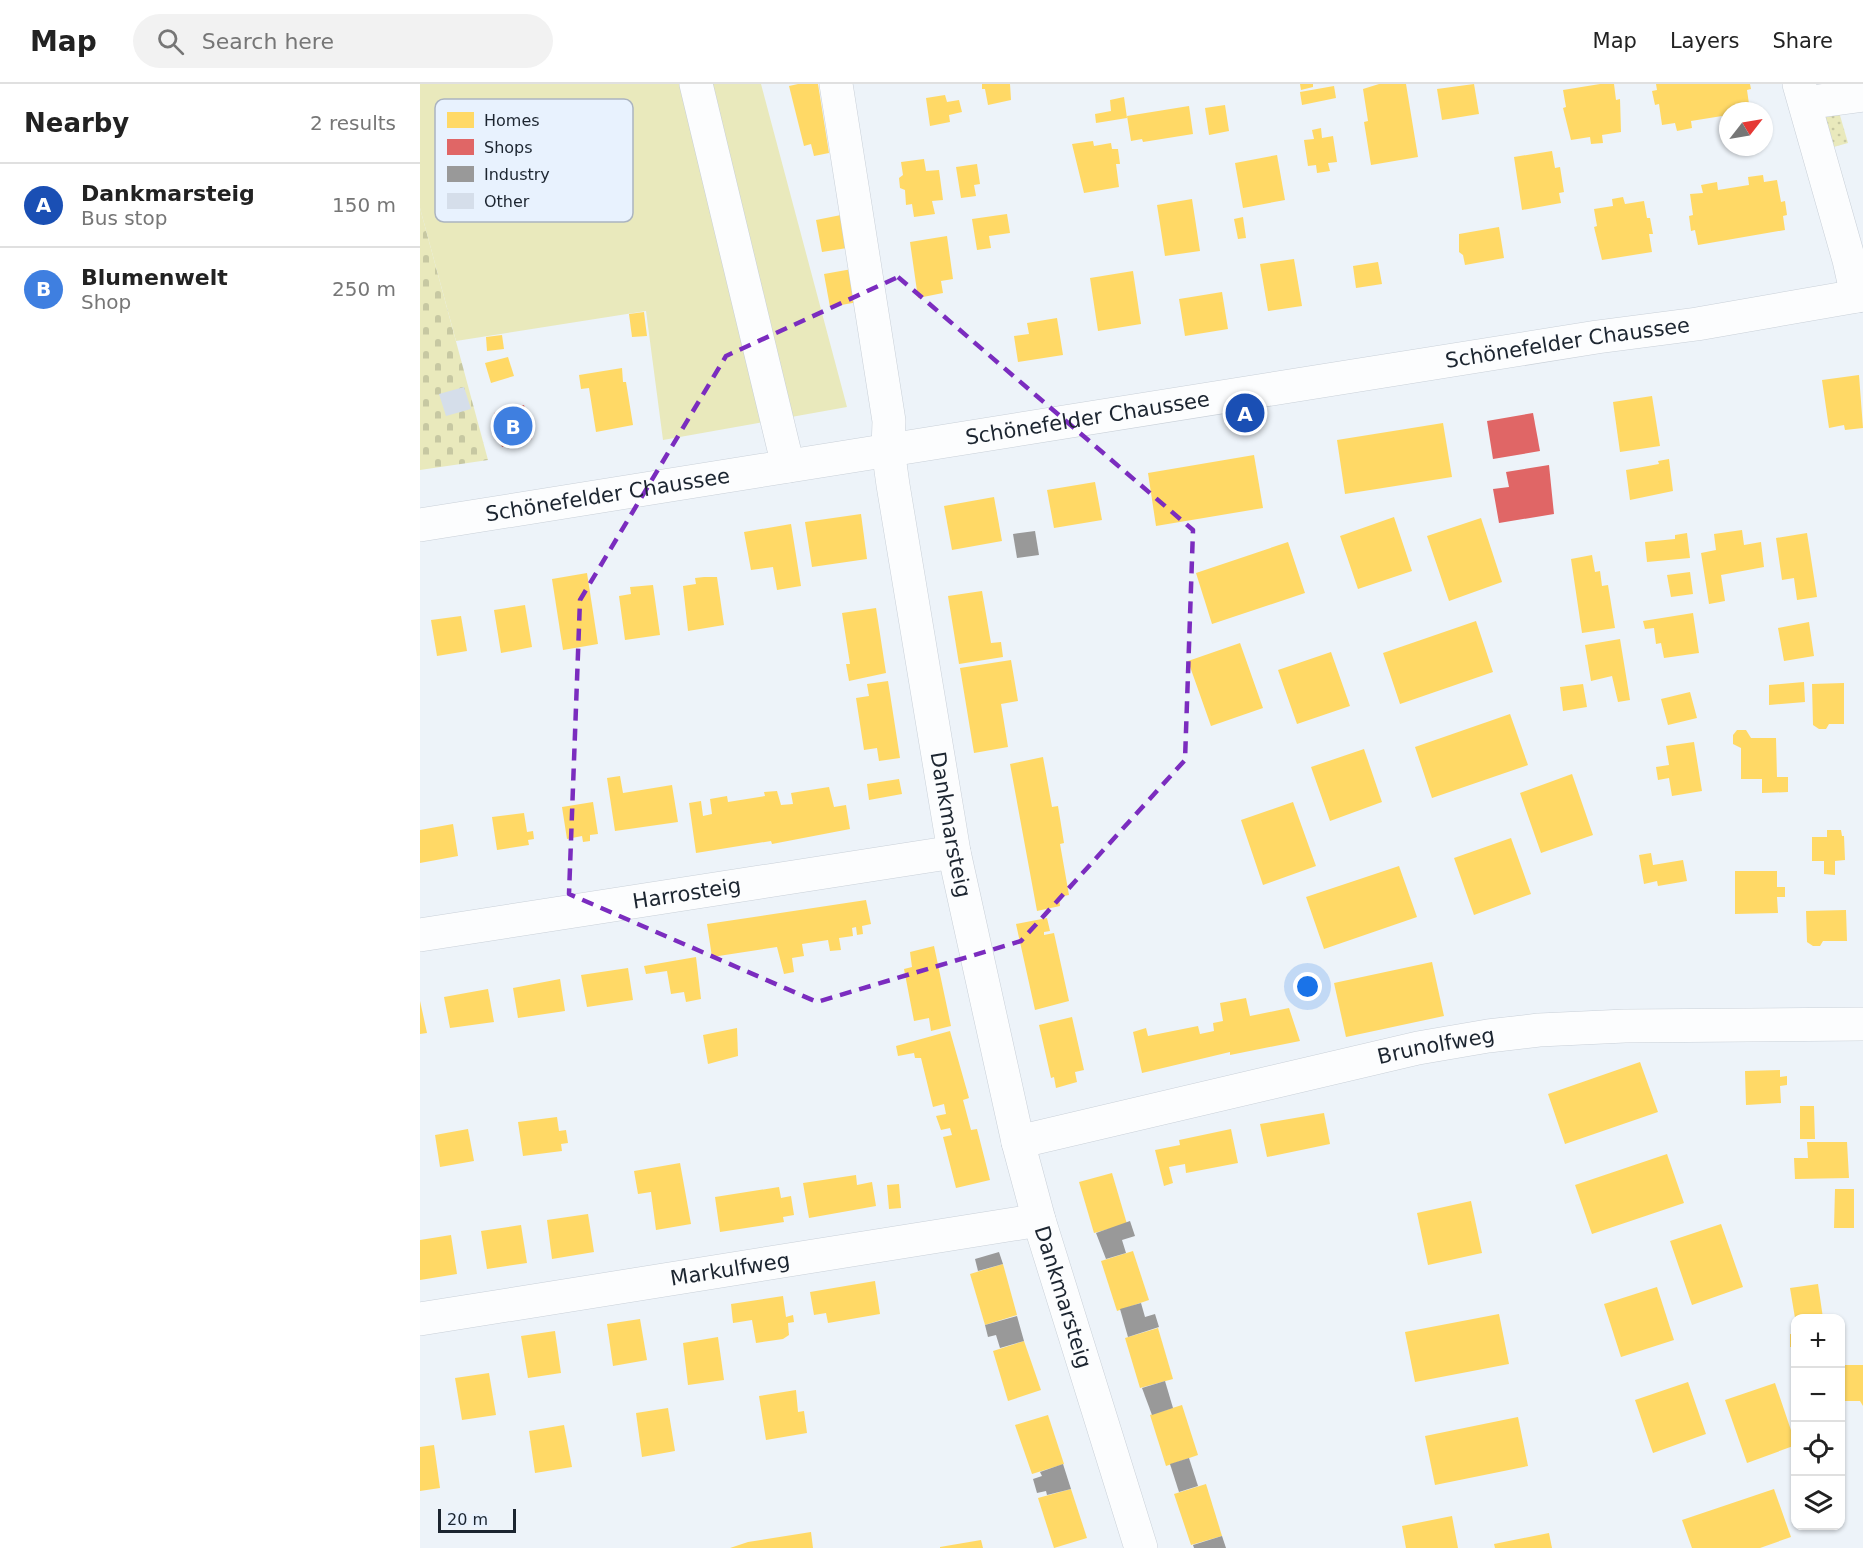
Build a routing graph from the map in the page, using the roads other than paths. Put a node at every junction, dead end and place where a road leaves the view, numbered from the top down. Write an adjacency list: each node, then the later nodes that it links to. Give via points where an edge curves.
1 (696, 84): 7 (street)
2 (836, 84): 6 (street, Dankmarsteig, via 889,421)
3 (1802, 94): 4 (street); 5 (street)
4 (1863, 94)
5 (1860, 296): 6 (street, Schönefelder Chaussee)
6 (888, 449): 7 (street, Schönefelder Chaussee); 9 (street, Dankmarsteig)
7 (788, 466): 8 (street, Schönefelder Chaussee)
8 (420, 525)
9 (954, 852): 10 (street, Harrosteig); 12 (street, Dankmarsteig)
10 (420, 935)
11 (1863, 1024): 12 (street, Brunolfweg, via 1625,1026 1488,1036 1418,1048)
12 (1018, 1142): 13 (street, Dankmarsteig)
13 (1039, 1220): 14 (street, Markulfweg); 15 (street, Dankmarsteig)
14 (420, 1319)
15 (1141, 1548)

